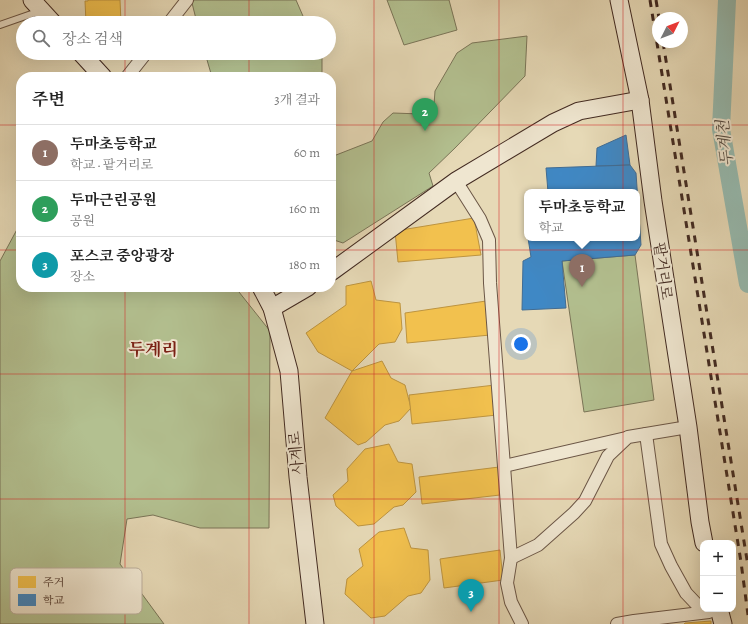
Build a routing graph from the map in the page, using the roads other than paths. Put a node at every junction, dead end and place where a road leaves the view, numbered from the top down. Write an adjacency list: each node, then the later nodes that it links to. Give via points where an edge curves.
1 (187, 0): 5 (street)
2 (619, 0): 11 (street, 팥거리로)
3 (37, 5): 4 (street); 6 (lane)
4 (47, 16)
5 (174, 16)
6 (0, 24)
7 (87, 60): 9 (street)
8 (140, 60): 10 (street)
9 (98, 72)
10 (131, 72)
11 (640, 100): 12 (street, via 579,111 553,122); 17 (street, 팥거리로)
12 (456, 181): 13 (street); 20 (street, via 490,240 490,283)
13 (336, 268)
14 (264, 292): 16 (street, 사계로)
15 (299, 292): 16 (street)
16 (272, 308): 24 (street, 사계로, via 289,371)
17 (688, 426): 18 (street); 21 (street, 팥거리로)
18 (646, 434): 19 (street); 23 (street, via 661,544 686,593)
19 (628, 437): 20 (street); 22 (street, via 608,456 585,501 574,513 538,545)
20 (504, 466): 22 (street)
21 (703, 540)
22 (511, 558): 25 (street, via 508,583 511,602)
23 (716, 614): 26 (street)
24 (315, 624)
25 (522, 624)
26 (617, 624)

